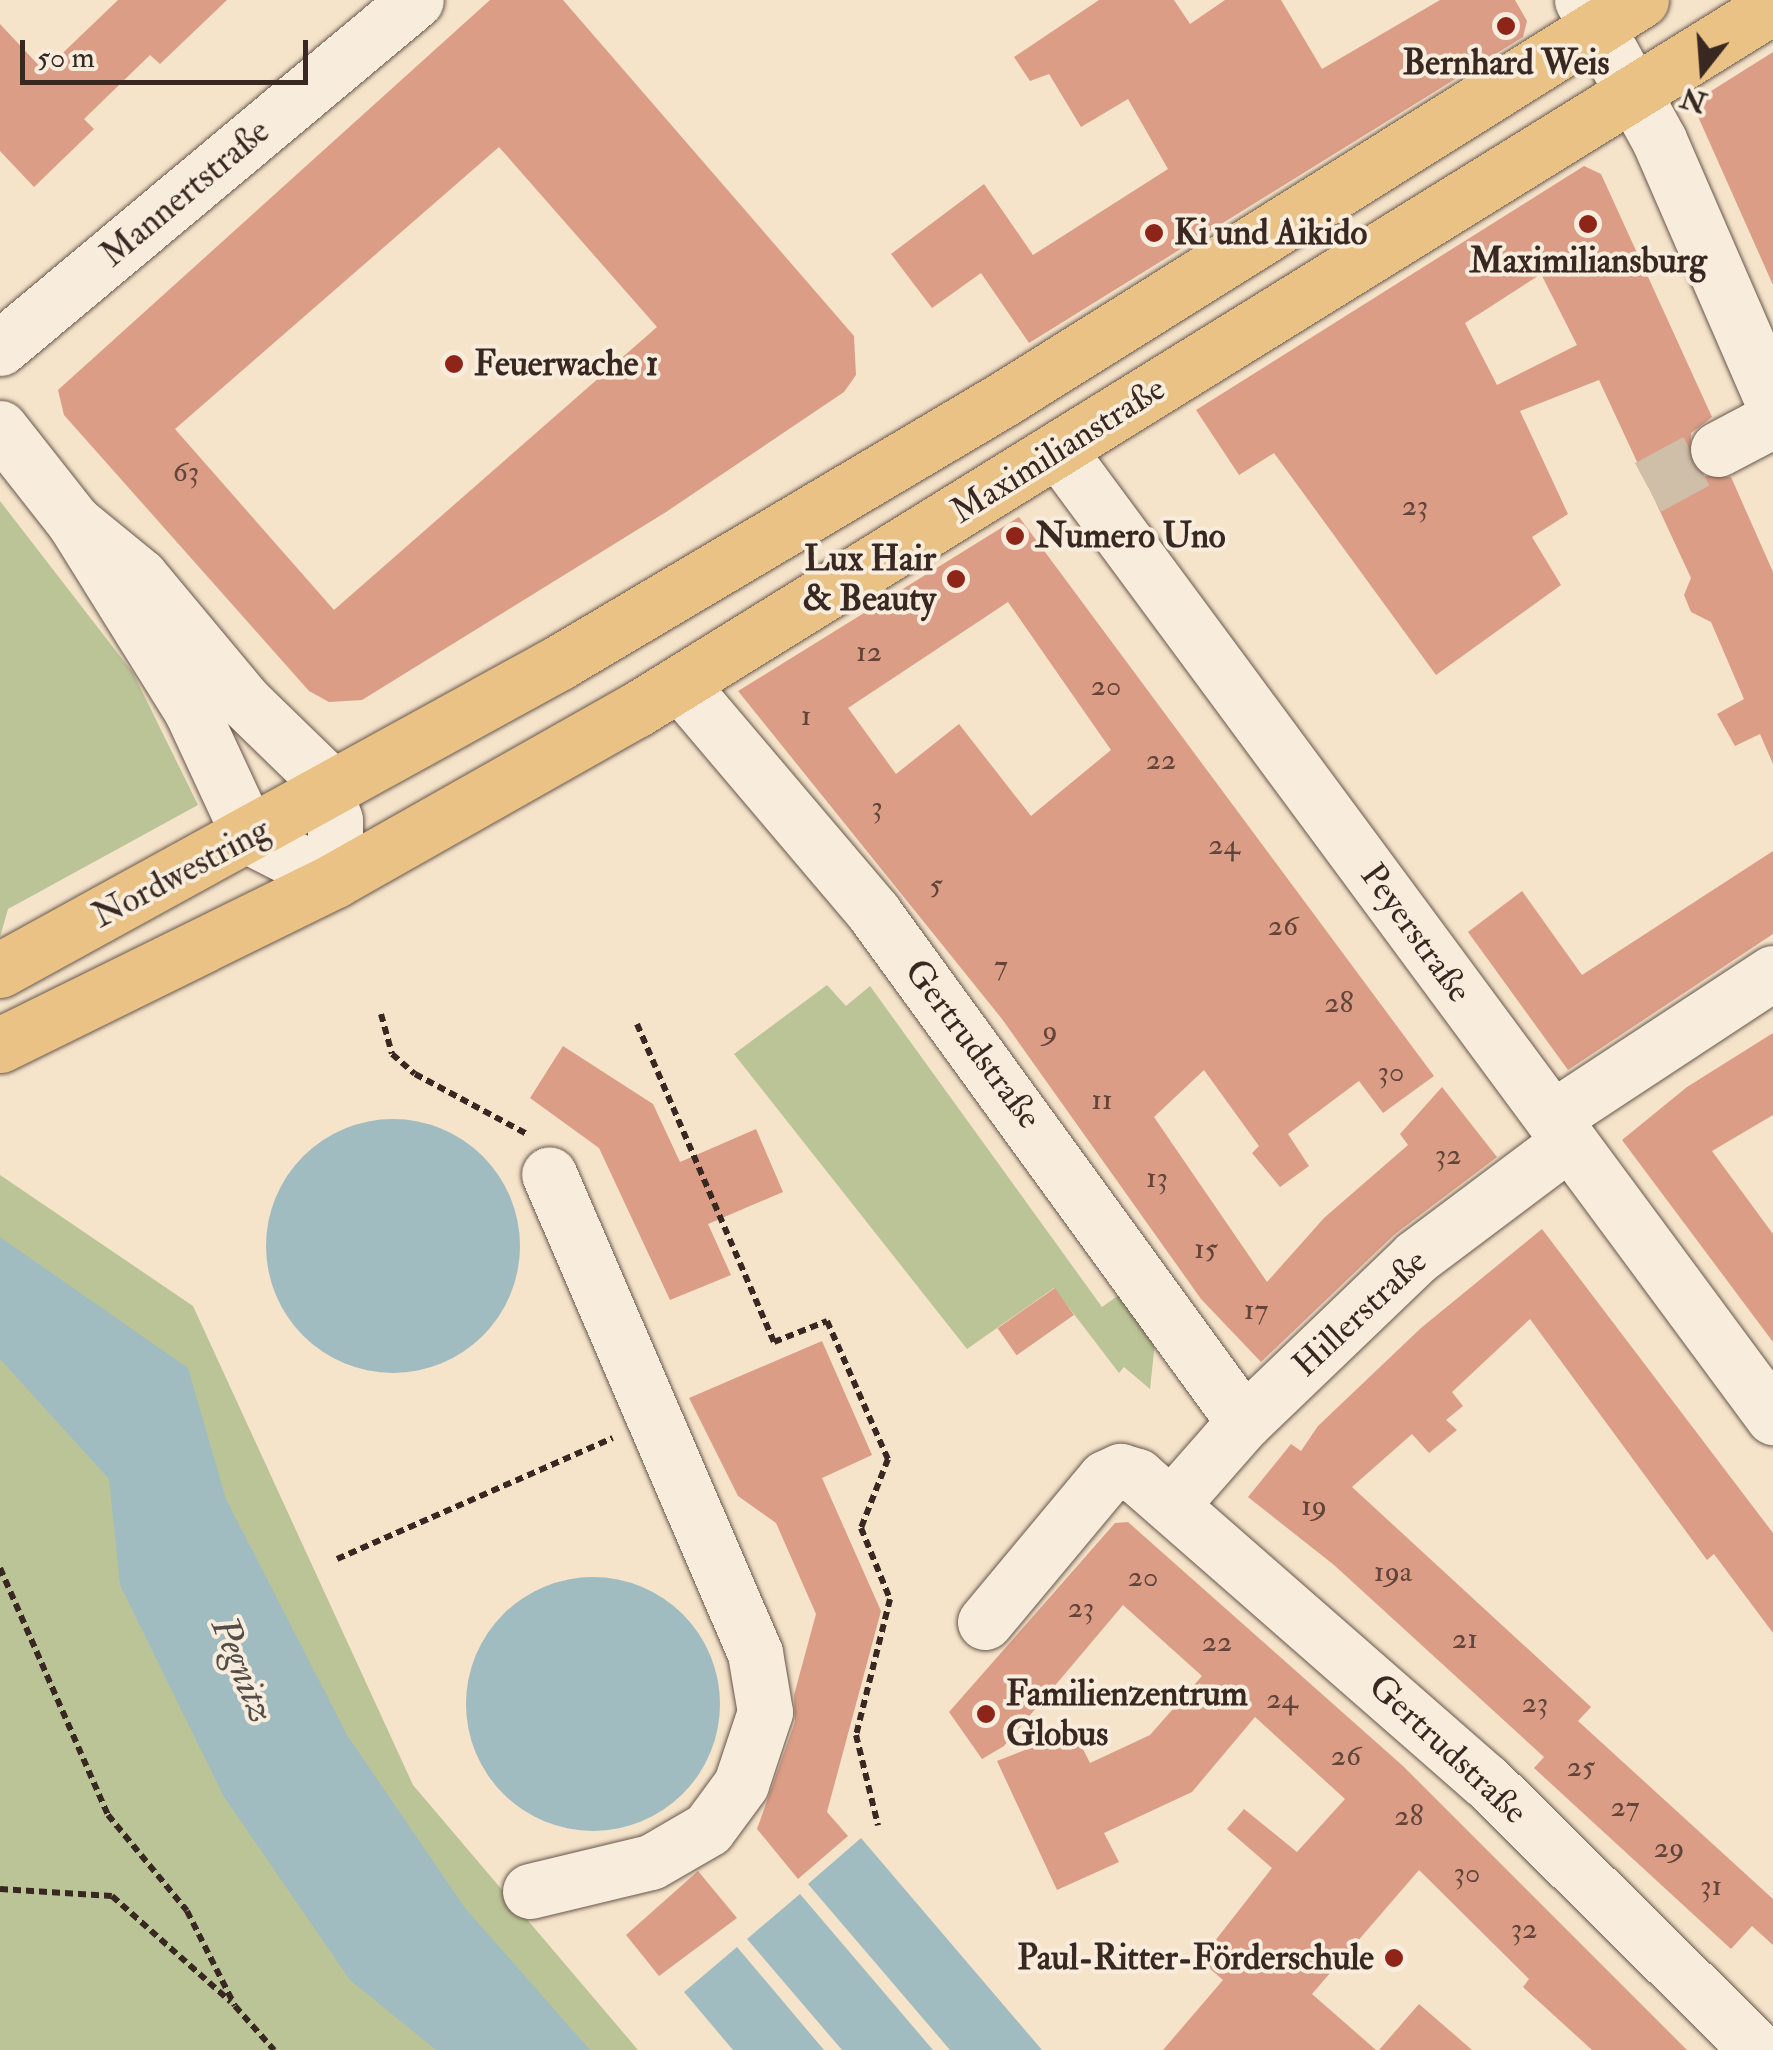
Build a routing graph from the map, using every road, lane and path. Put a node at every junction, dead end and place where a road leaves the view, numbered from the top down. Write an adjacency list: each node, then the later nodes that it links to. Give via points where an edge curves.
1 (416, 0): 5 (street, Mannertstraße)
2 (1773, 6): 4 (main road, Maximilianstraße)
3 (1607, 9): 4 (street); 13 (main road, Maximilianstraße, via 985,410)
4 (1634, 90): 6 (street); 10 (main road, Maximilianstraße)
5 (0, 348)
6 (1773, 402)
7 (1773, 420): 9 (street)
8 (0, 428): 11 (street)
9 (1718, 449)
10 (1058, 450): 12 (main road, Maximilianstraße); 21 (street, Peyerstraße)
11 (74, 522): 13 (street, via 140,576 244,702 287,738); 14 (street, via 191,710)
12 (680, 684): 15 (main road, Maximilianstraße); 25 (street, Gertrudstraße, via 886,928)
13 (330, 790): 14 (main road, Nordwestring); 15 (street)
14 (250, 836): 15 (street); 16 (main road, Nordwestring)
15 (335, 880): 20 (main road, Nordwestring)
16 (16, 962)
17 (1773, 973): 21 (street, Hillerstraße)
18 (382, 1014): 22 (path, via 392,1054 414,1074 532,1137)
19 (637, 1024): 30 (path, via 774,1342 826,1321 888,1459 861,1528 890,1599 856,1736)
20 (0, 1045)
21 (1560, 1130): 23 (street, Peyerstraße); 25 (street, Hillerstraße)
22 (550, 1174): 24 (street)
23 (1773, 1416)
24 (655, 1419): 27 (path); 32 (street, via 755,1653 765,1712 762,1736 725,1808 686,1846 651,1862)
25 (1244, 1422): 26 (street, Hillerstraße)
26 (1171, 1505): 29 (street, Gertrudstraße, via 1120,1471 1105,1478); 35 (street, Gertrudstraße, via 1486,1780)
27 (337, 1560)
28 (0, 1568): 33 (path, via 108,1815 187,1911)
29 (985, 1622)
30 (878, 1825)
31 (0, 1889): 33 (path, via 112,1896)
32 (530, 1891)
33 (236, 2006): 34 (path)
34 (274, 2050)
35 (1758, 2050)

